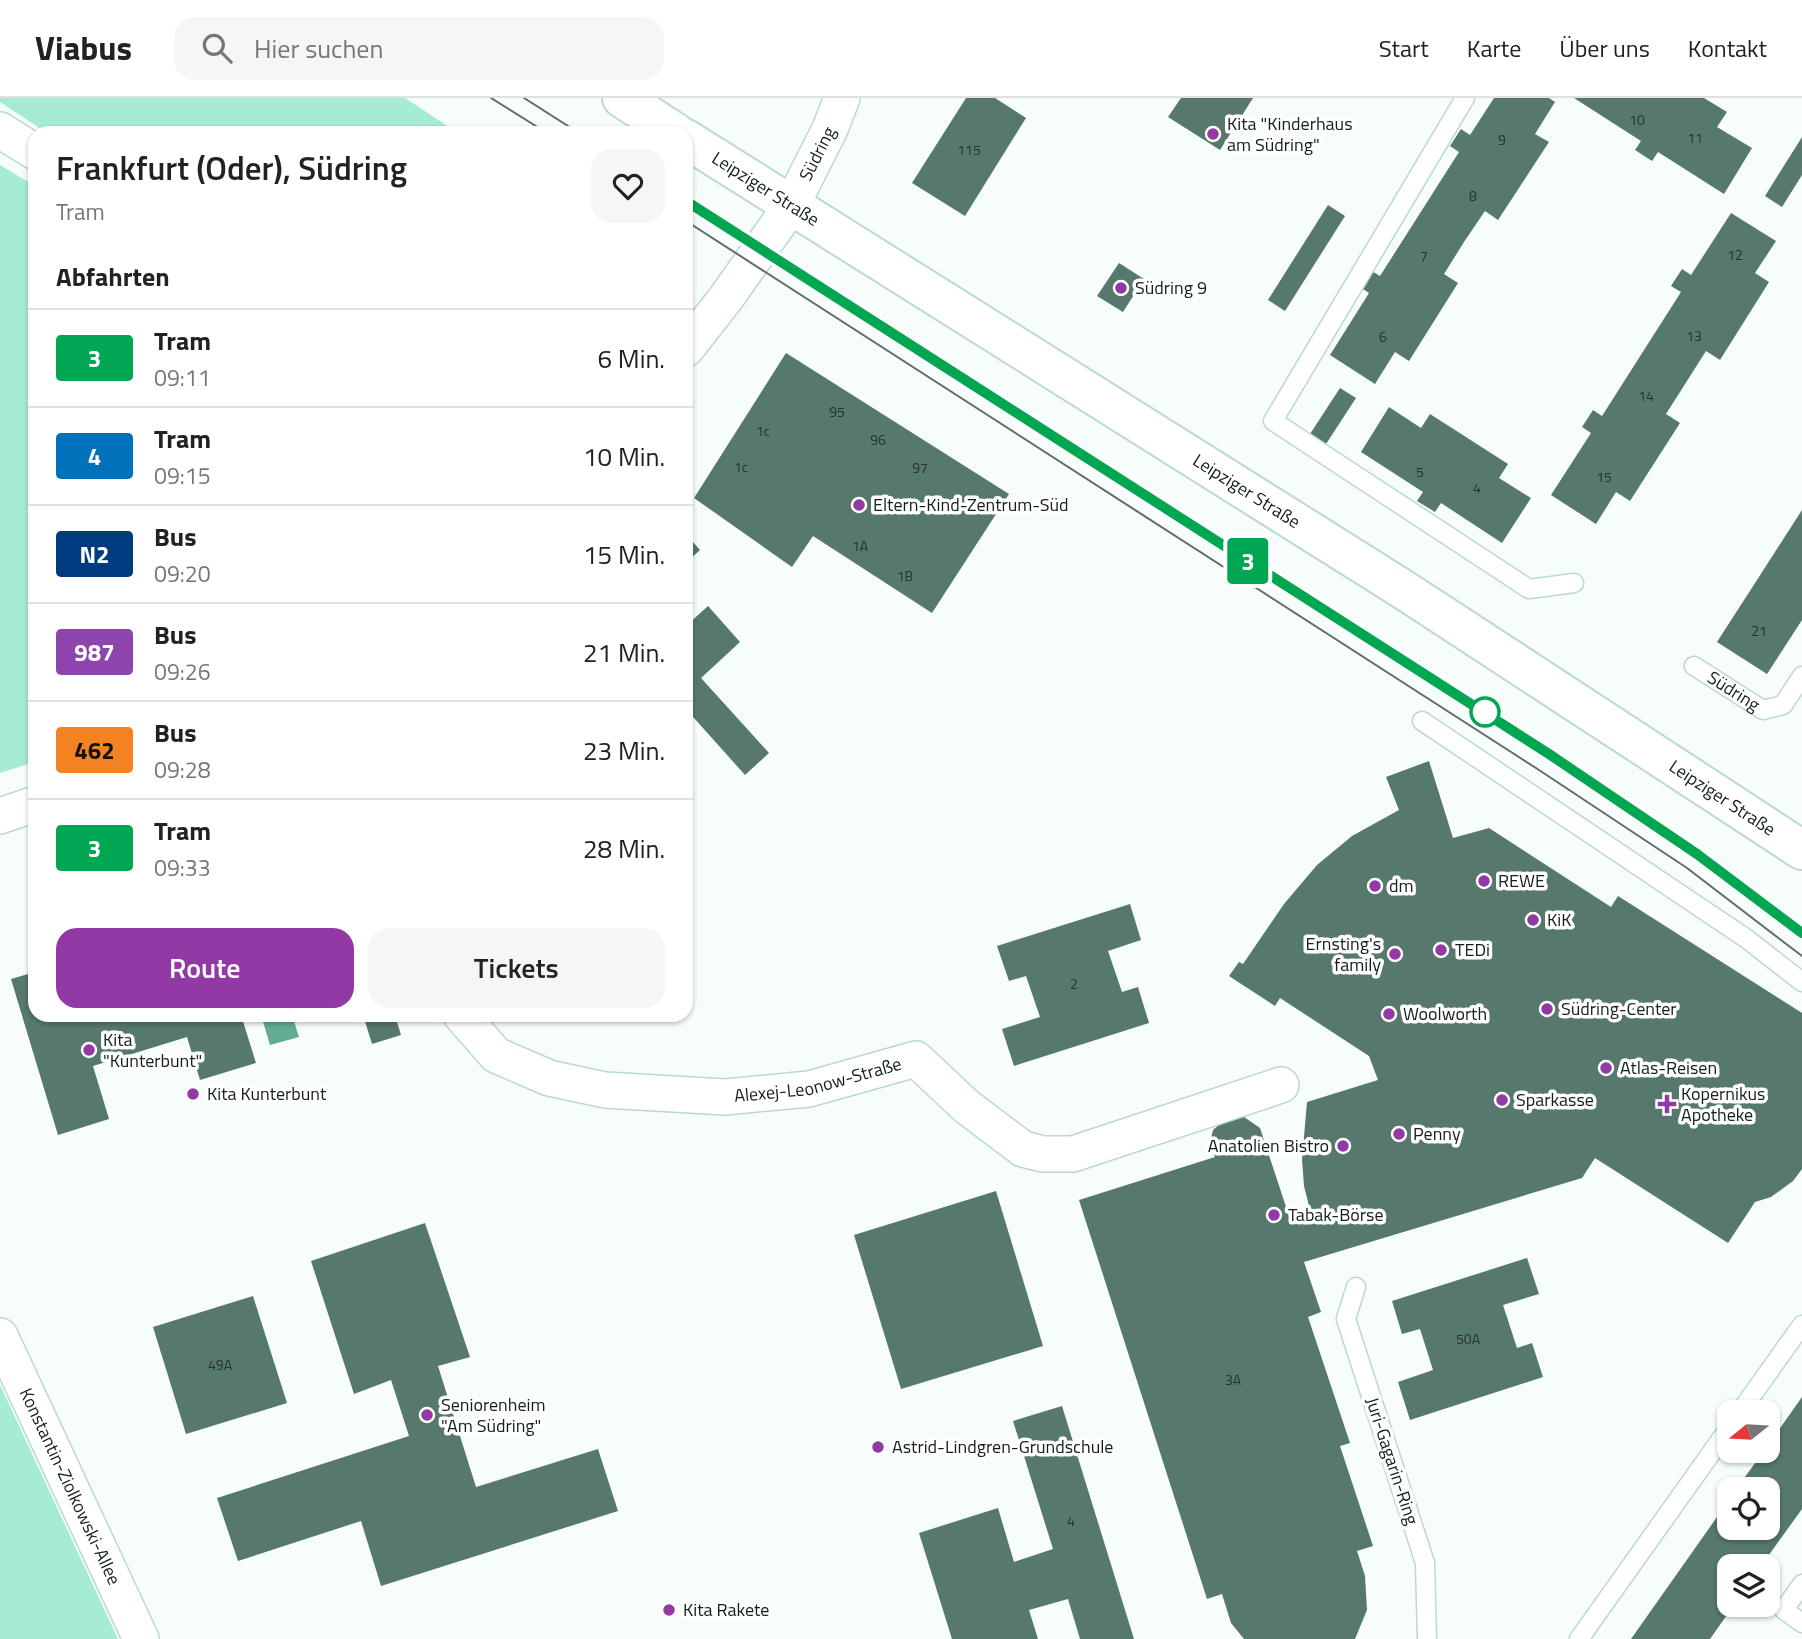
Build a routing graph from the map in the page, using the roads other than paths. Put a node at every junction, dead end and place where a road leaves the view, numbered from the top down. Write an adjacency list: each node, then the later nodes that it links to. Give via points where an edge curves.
1 (622, 98): 4 (street)
2 (842, 98): 8 (street, Südring)
3 (1465, 98): 10 (lane, via 1273,421 1529,589)
4 (665, 126)
5 (0, 130): 7 (street)
6 (693, 143): 8 (street, Leipziger Straße)
7 (28, 148)
8 (791, 206): 9 (street, Südring); 16 (street, Leipziger Straße, via 1404,590)
9 (693, 340)
10 (1574, 583)
11 (1694, 666): 12 (lane, Südring, via 1763,710 1783,705)
12 (1802, 676)
13 (1422, 721): 17 (lane, via 1747,939)
14 (28, 806): 15 (street)
15 (0, 816)
16 (1802, 850)
17 (1802, 982)
18 (467, 1022): 19 (street, Alexej-Leonow-Straße, via 496,1055 549,1078 605,1090 725,1097 809,1089 916,1059 966,1106 1023,1149 1043,1154 1073,1154)
19 (1281, 1085)
20 (1356, 1287): 28 (lane, Juri-Gagarin-Ring, via 1346,1319 1426,1563)
21 (1802, 1325): 23 (lane)
22 (0, 1336): 27 (street, Konstantin-Ziolkowski-Allee)
23 (1749, 1400)
24 (1717, 1444): 29 (lane)
25 (1802, 1584): 26 (lane, via 1784,1610)
26 (1802, 1623)
27 (141, 1639)
28 (1427, 1639)
29 (1579, 1639)

